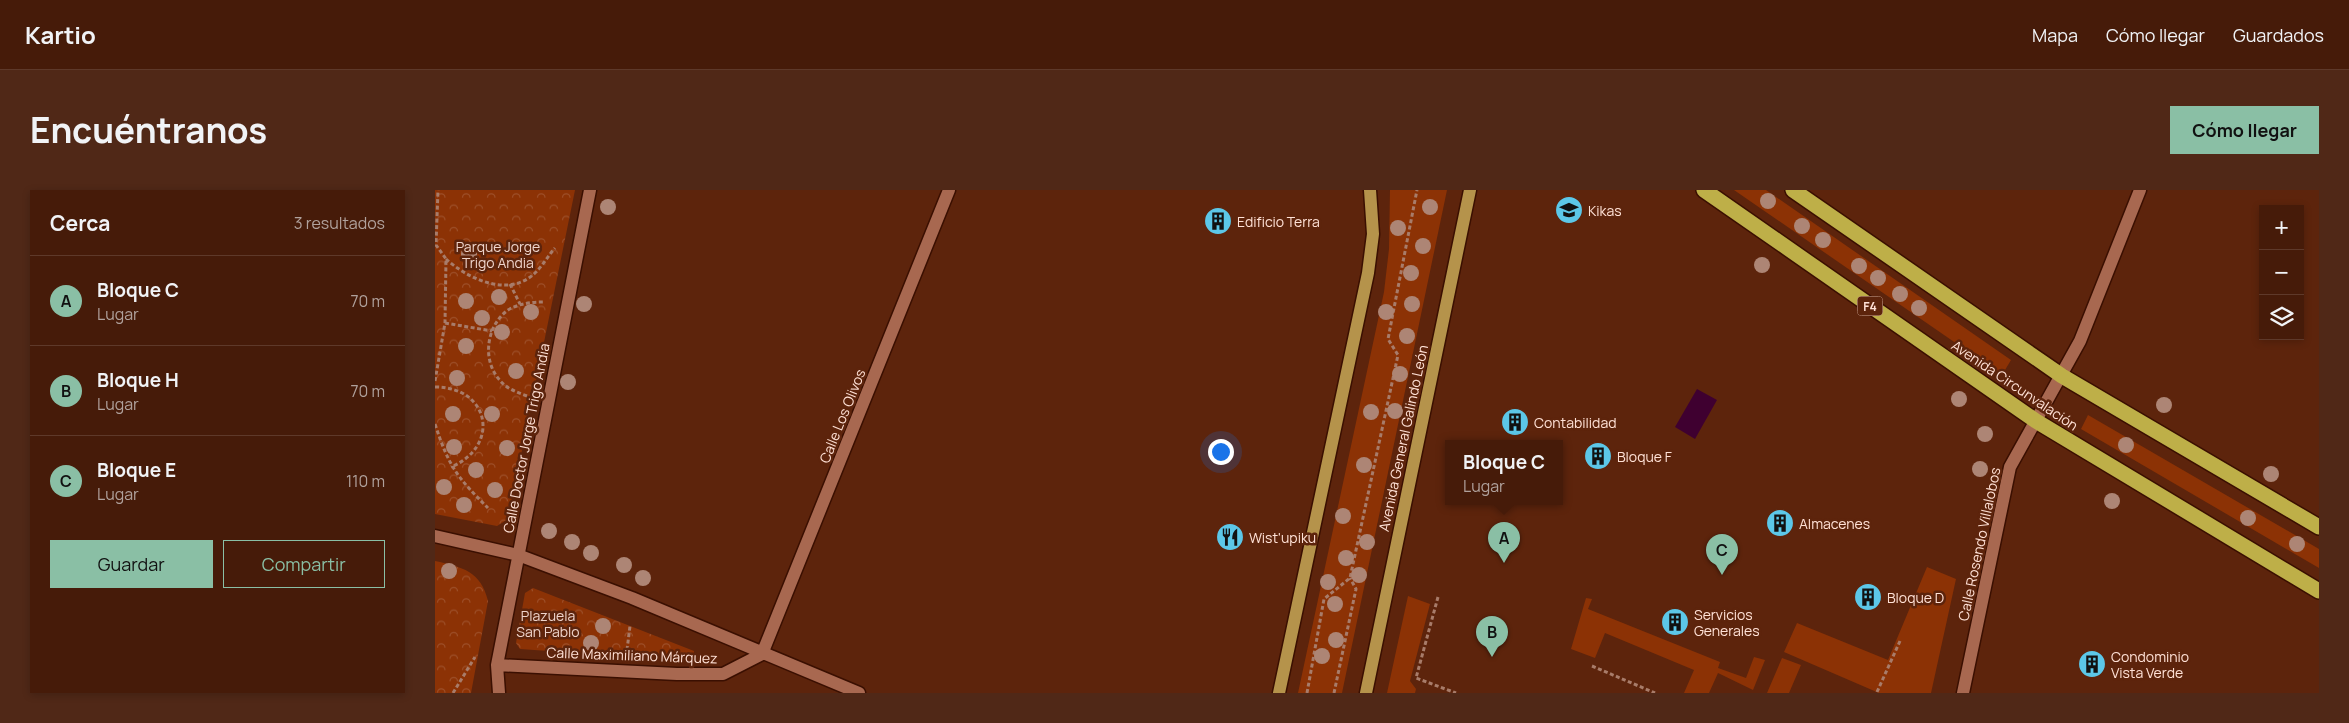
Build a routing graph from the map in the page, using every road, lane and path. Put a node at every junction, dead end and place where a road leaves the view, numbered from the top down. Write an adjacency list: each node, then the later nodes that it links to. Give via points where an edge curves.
1 (438, 190): 11 (path, via 436,246)
2 (590, 190): 27 (street, Calle Doctor Jorge Trigo Andia)
3 (949, 190): 33 (street, Calle Los Olivos)
4 (1370, 190): 42 (main road, via 1373,234 1369,273)
5 (1417, 190): 28 (path, via 1388,339 1397,355)
6 (1470, 190): 45 (main road, Avenida General Galindo León)
7 (1704, 190): 21 (highway, Avenida Circunvalación / F4)
8 (1793, 190): 17 (highway)
9 (2140, 190): 17 (street, Calle Rosendo Villalobos, via 2080,341)
10 (557, 246): 12 (path, via 535,274)
11 (446, 258): 12 (path, via 459,271 476,280); 15 (path)
12 (510, 284): 14 (path)
13 (545, 302): 14 (path)
14 (520, 304): 16 (path, via 508,310)
15 (445, 323): 16 (path); 18 (path)
16 (492, 331): 20 (path, via 488,348 490,364 498,379 511,390)
17 (2062, 376): 21 (street, Calle Rosendo Villalobos); 25 (highway)
18 (435, 381)
19 (435, 387): 23 (path, via 462,391 473,400 481,419 481,440 475,452 464,462)
20 (527, 396)
21 (2036, 421): 29 (highway, Avenida Circunvalación / F4); 48 (street, Calle Rosendo Villalobos, via 2010,467)
22 (435, 424): 23 (path)
23 (451, 467): 24 (path)
24 (488, 508)
25 (2319, 527)
26 (435, 536): 27 (street, Calle Maximiliano Márquez)
27 (518, 555): 33 (street, Calle Maximiliano Márquez); 36 (street, Calle Doctor Jorge Trigo Andia)
28 (1350, 578): 43 (path, via 1324,599); 44 (path, via 1356,589)
29 (2319, 591)
30 (1438, 597): 46 (path, via 1416,678)
31 (630, 626): 35 (path)
32 (1900, 641): 38 (path)
33 (762, 654): 36 (street, Calle Maximiliano Márquez, via 723,674); 41 (street, Calle Maximiliano Márquez)
34 (475, 657): 39 (path)
35 (627, 657)
36 (497, 666): 40 (street, Calle Doctor Jorge Trigo Andia)
37 (1592, 666): 47 (path)
38 (1877, 692)
39 (453, 693)
40 (499, 693)
41 (859, 693)
42 (1279, 693)
43 (1307, 693)
44 (1334, 693)
45 (1366, 693)
46 (1456, 693)
47 (1654, 693)
48 (1963, 693)

